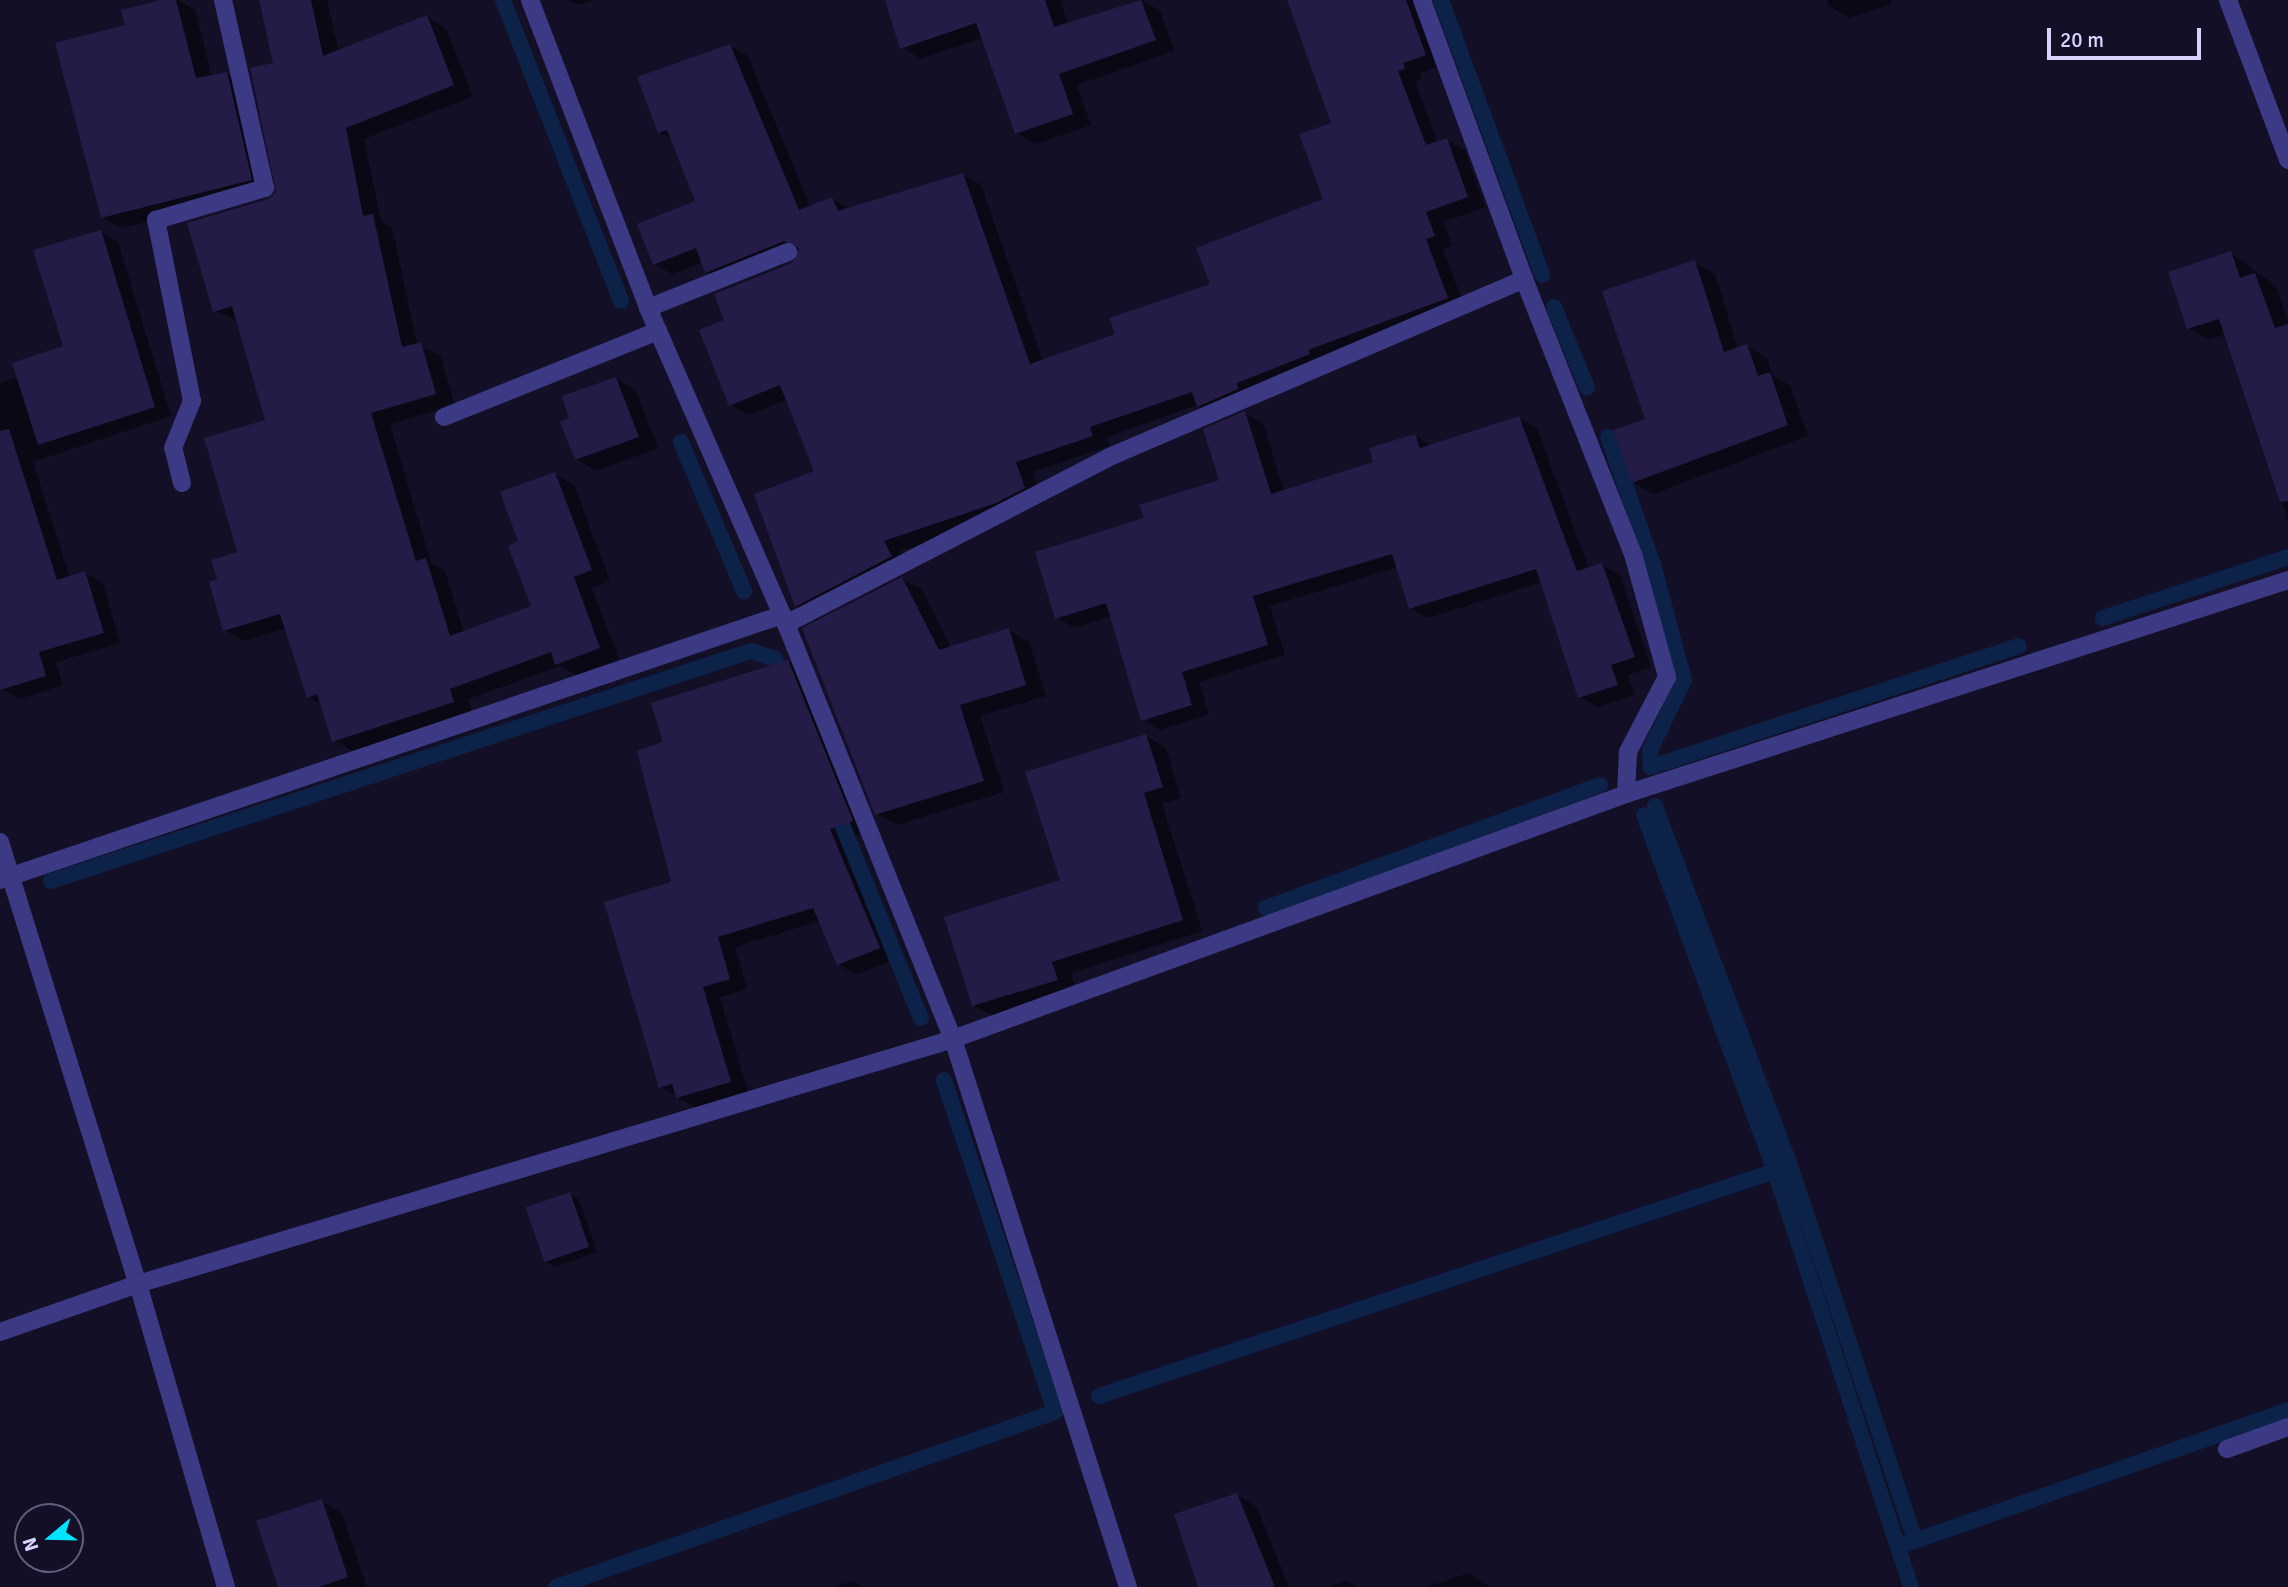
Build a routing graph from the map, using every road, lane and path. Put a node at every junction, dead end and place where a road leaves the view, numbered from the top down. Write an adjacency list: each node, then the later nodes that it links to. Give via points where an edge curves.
1 (223, 0): 11 (street, via 265,188 156,219 192,401 173,448)
2 (530, 0): 8 (street)
3 (1422, 0): 7 (street)
4 (2228, 0): 5 (street)
5 (2288, 160)
6 (788, 251): 8 (street)
7 (1524, 279): 13 (street, via 1107,458); 14 (street, via 1633,554 1667,677 1628,752)
8 (648, 308): 9 (street)
9 (658, 331): 10 (street); 13 (street)
10 (444, 416)
11 (182, 483)
12 (2288, 580): 14 (street)
13 (784, 620): 16 (street); 17 (street)
14 (1626, 794): 17 (street)
15 (0, 842): 16 (street)
16 (5, 878): 18 (street)
17 (953, 1039): 18 (street); 23 (street)
18 (138, 1284): 19 (street); 22 (street)
19 (0, 1332)
20 (2288, 1427): 21 (street)
21 (2227, 1449)
22 (226, 1587)
23 (1128, 1587)

